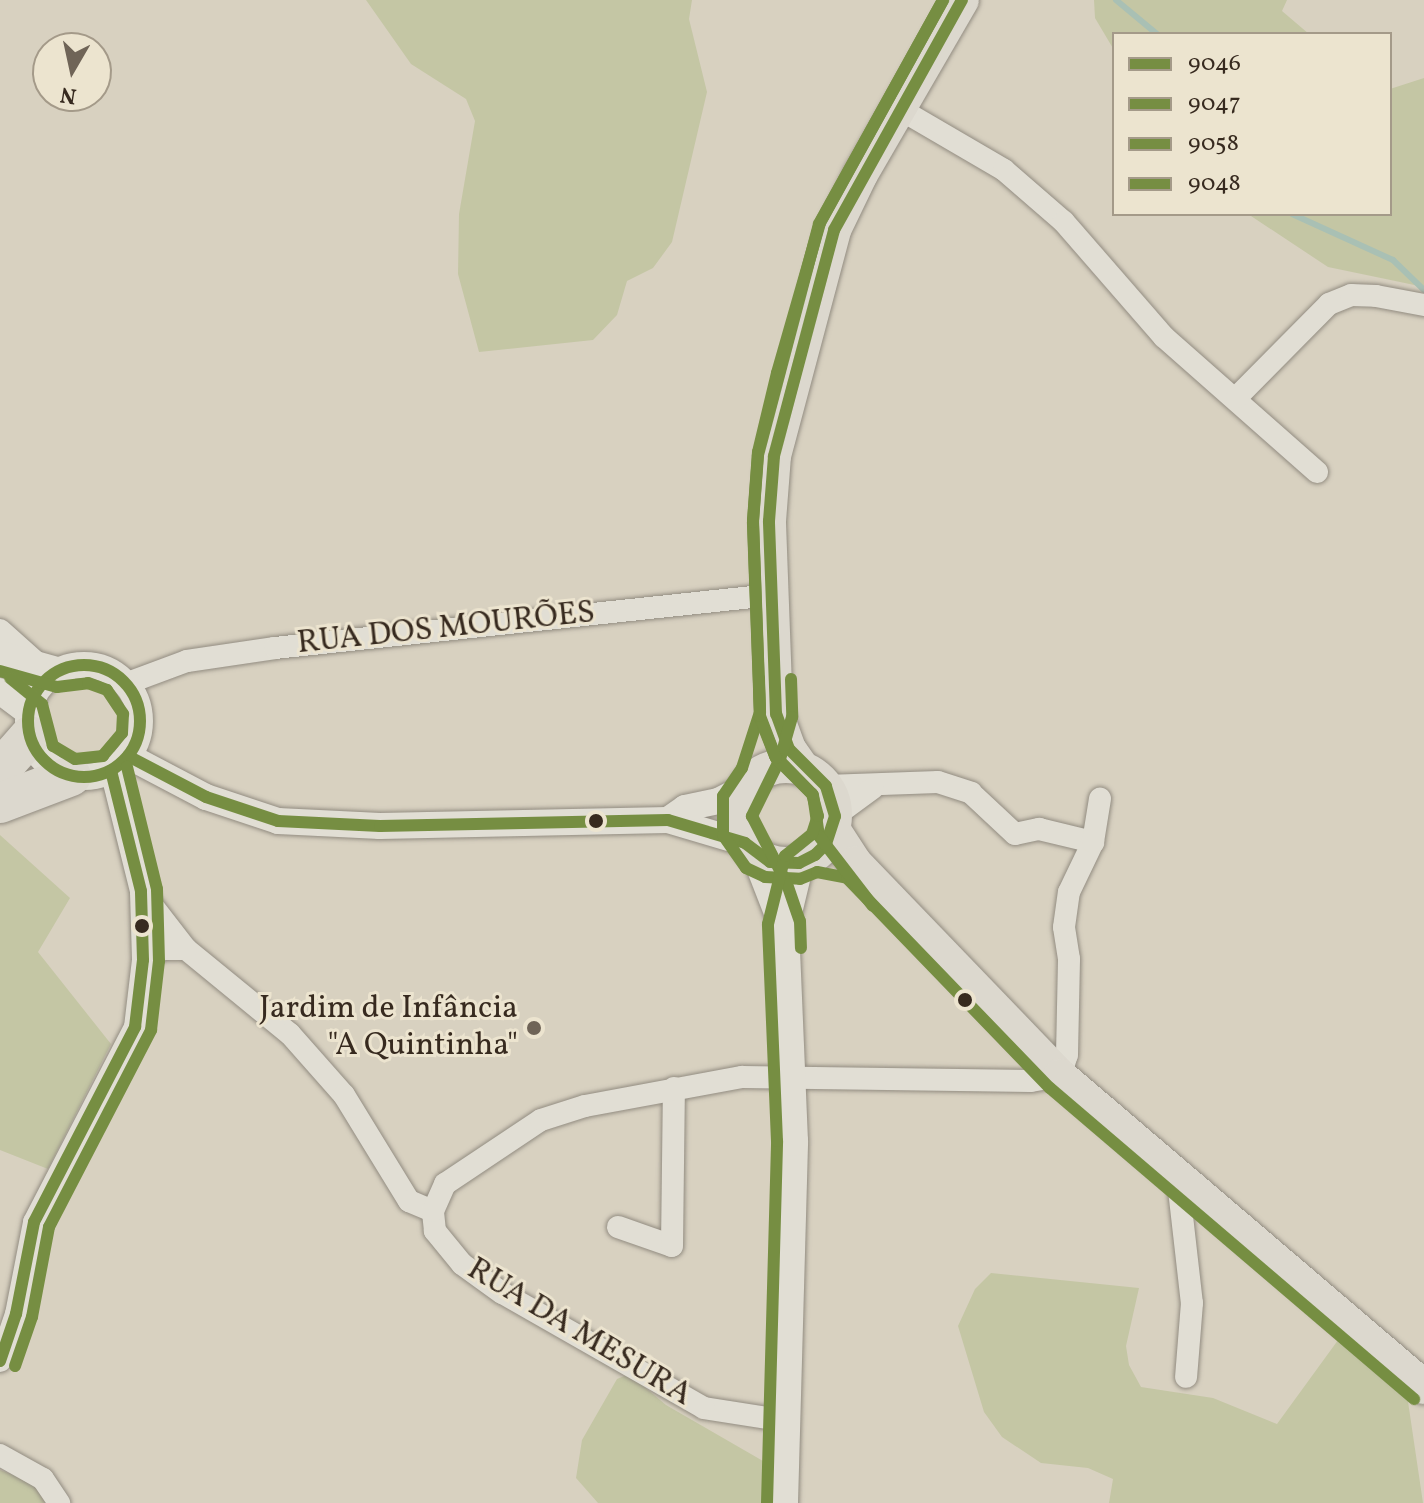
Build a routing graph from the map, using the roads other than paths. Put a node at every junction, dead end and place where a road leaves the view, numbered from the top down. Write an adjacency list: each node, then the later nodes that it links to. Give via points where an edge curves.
1 (962, 0): 2 (main road)
2 (898, 108): 4 (street, via 1004,170 1064,222 1164,337); 6 (main road, via 834,230 792,377 774,456 769,521)
3 (1424, 305): 4 (street, via 1351,295 1329,304)
4 (1237, 397): 5 (street)
5 (1317, 472)
6 (772, 595): 10 (street, RUA DOS MOURÕES, via 275,648 187,661); 12 (main road)
7 (0, 630): 9 (street)
8 (0, 654): 9 (street)
9 (51, 669): 10 (street, via 100,668); 13 (street, via 39,688)
10 (125, 684): 14 (street, via 140,719)
11 (0, 691): 13 (street)
12 (776, 714): 17 (main road); 21 (main road)
13 (29, 725): 15 (highway); 16 (street, via 49,765)
14 (120, 764): 16 (street); 20 (street, via 236,809 316,826); 24 (street)
15 (0, 770)
16 (71, 776): 19 (highway)
17 (751, 781): 20 (street); 21 (main road, via 771,768); 23 (main road, via 736,815)
18 (1100, 799): 22 (street)
19 (0, 803)
20 (668, 820): 23 (street)
21 (819, 820): 22 (street, via 878,786 938,782 971,793 1015,834 1039,829); 23 (main road, via 770,862); 25 (main road); 29 (main road)
22 (1093, 842): 29 (street, via 1069,892 1064,927 1069,959 1067,1055)
23 (751, 850): 25 (main road)
24 (141, 891): 26 (street); 27 (street)
25 (784, 925): 28 (main road)
26 (186, 949): 27 (street, via 163,949); 32 (street, via 290,1034 344,1095 409,1201)
27 (143, 960): 34 (street, via 135,1027 34,1222 16,1314)
28 (789, 1076): 29 (street, via 1031,1081); 30 (street); 37 (main road, via 793,1141)
29 (1060, 1076): 31 (main road)
30 (674, 1088): 32 (street, via 541,1120 445,1184); 33 (street, via 672,1246)
31 (1178, 1181): 35 (street, via 1192,1303); 36 (main road)
32 (433, 1211): 37 (street, RUA DA MESURA, via 435,1231 462,1264 502,1293 704,1408)
33 (618, 1227)
34 (0, 1361)
35 (1186, 1377)
36 (1424, 1387)
37 (786, 1421): 40 (main road)
38 (0, 1455): 39 (street, via 43,1479)
39 (59, 1503)
40 (783, 1503)

